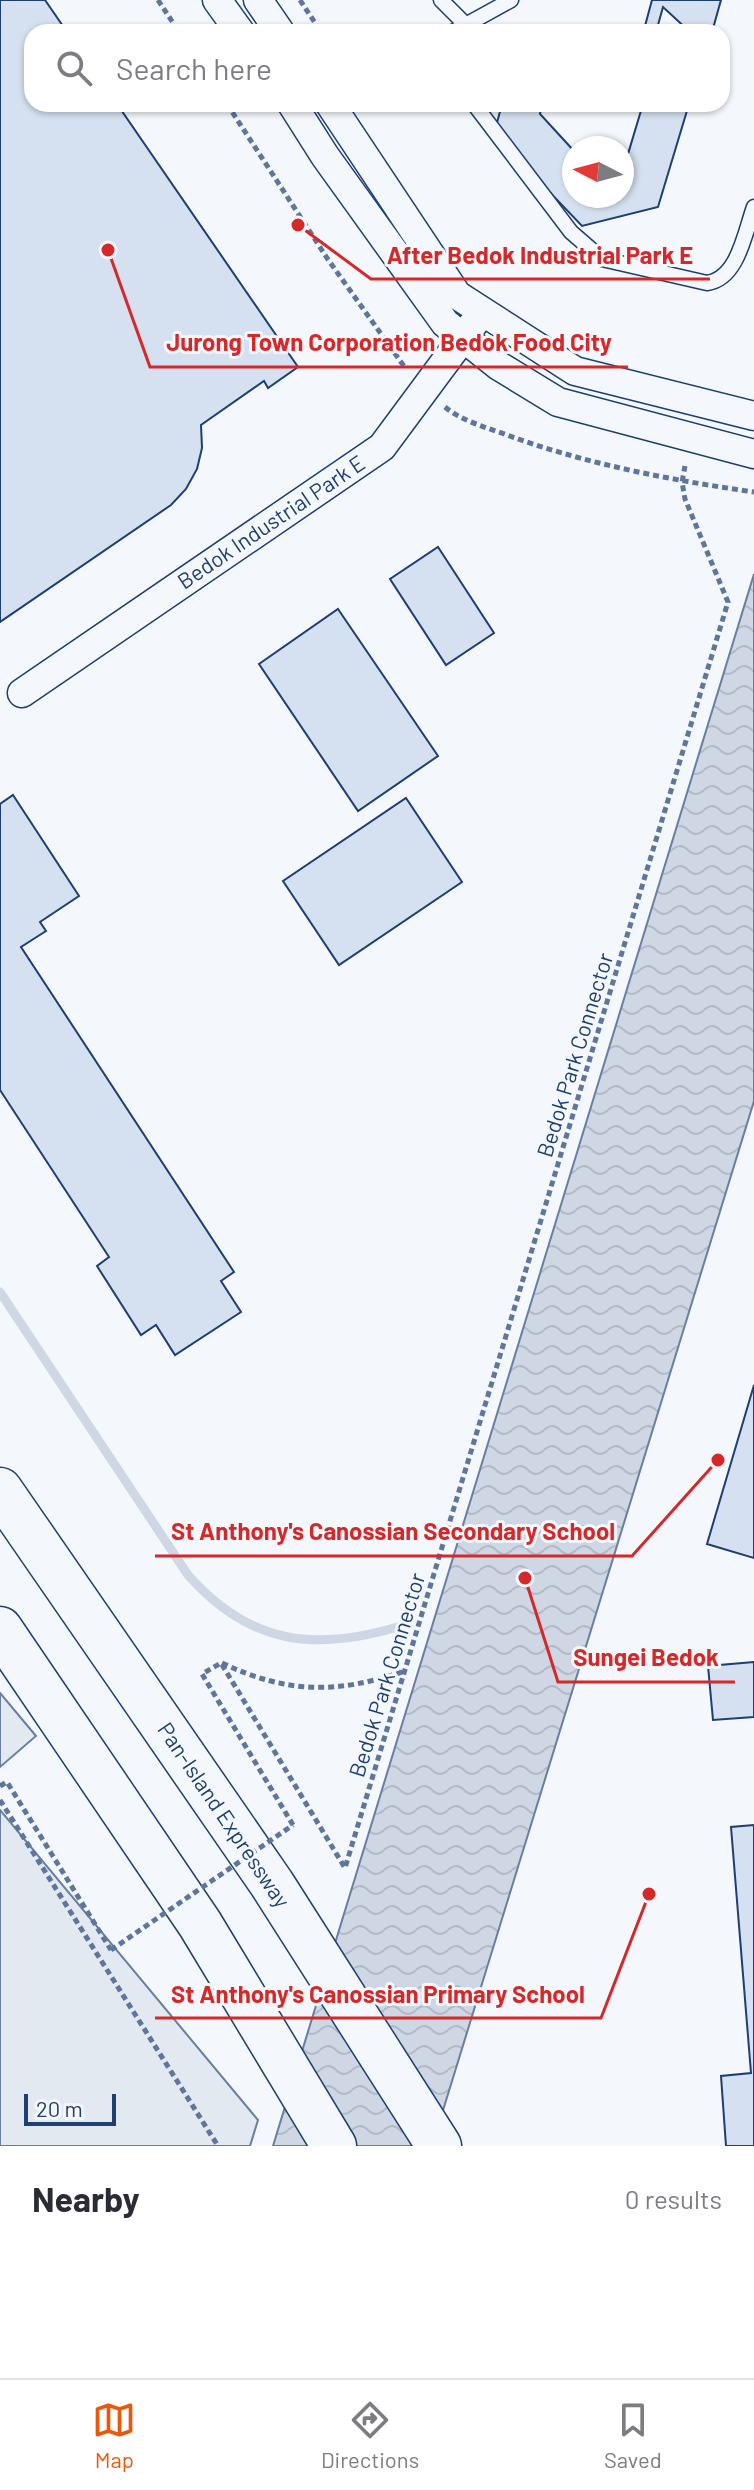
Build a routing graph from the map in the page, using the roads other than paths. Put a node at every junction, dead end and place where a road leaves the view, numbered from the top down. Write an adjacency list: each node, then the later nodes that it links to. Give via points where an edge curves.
1 (217, 0): 5 (street)
2 (258, 0): 6 (street)
3 (441, 0): 7 (lane)
4 (511, 0): 8 (lane)
5 (234, 24)
6 (274, 24)
7 (456, 24)
8 (466, 24)
9 (297, 112): 14 (street, via 445,323)
10 (335, 112): 13 (street, via 457,295)
11 (480, 112): 12 (lane, via 571,232 602,259 718,282 732,267)
12 (754, 207)
13 (482, 312): 14 (street, Bedok Industrial Park E); 15 (street, via 575,371)
14 (463, 338): 16 (street, via 558,402); 17 (street, Bedok Industrial Park E, via 382,447)
15 (754, 416)
16 (754, 454)
17 (22, 693)
18 (0, 1490): 21 (highway, Pan-Island Expressway, via 272,1884)
19 (0, 1629): 20 (highway, via 200,1924)
20 (334, 2146)
21 (439, 2146)

